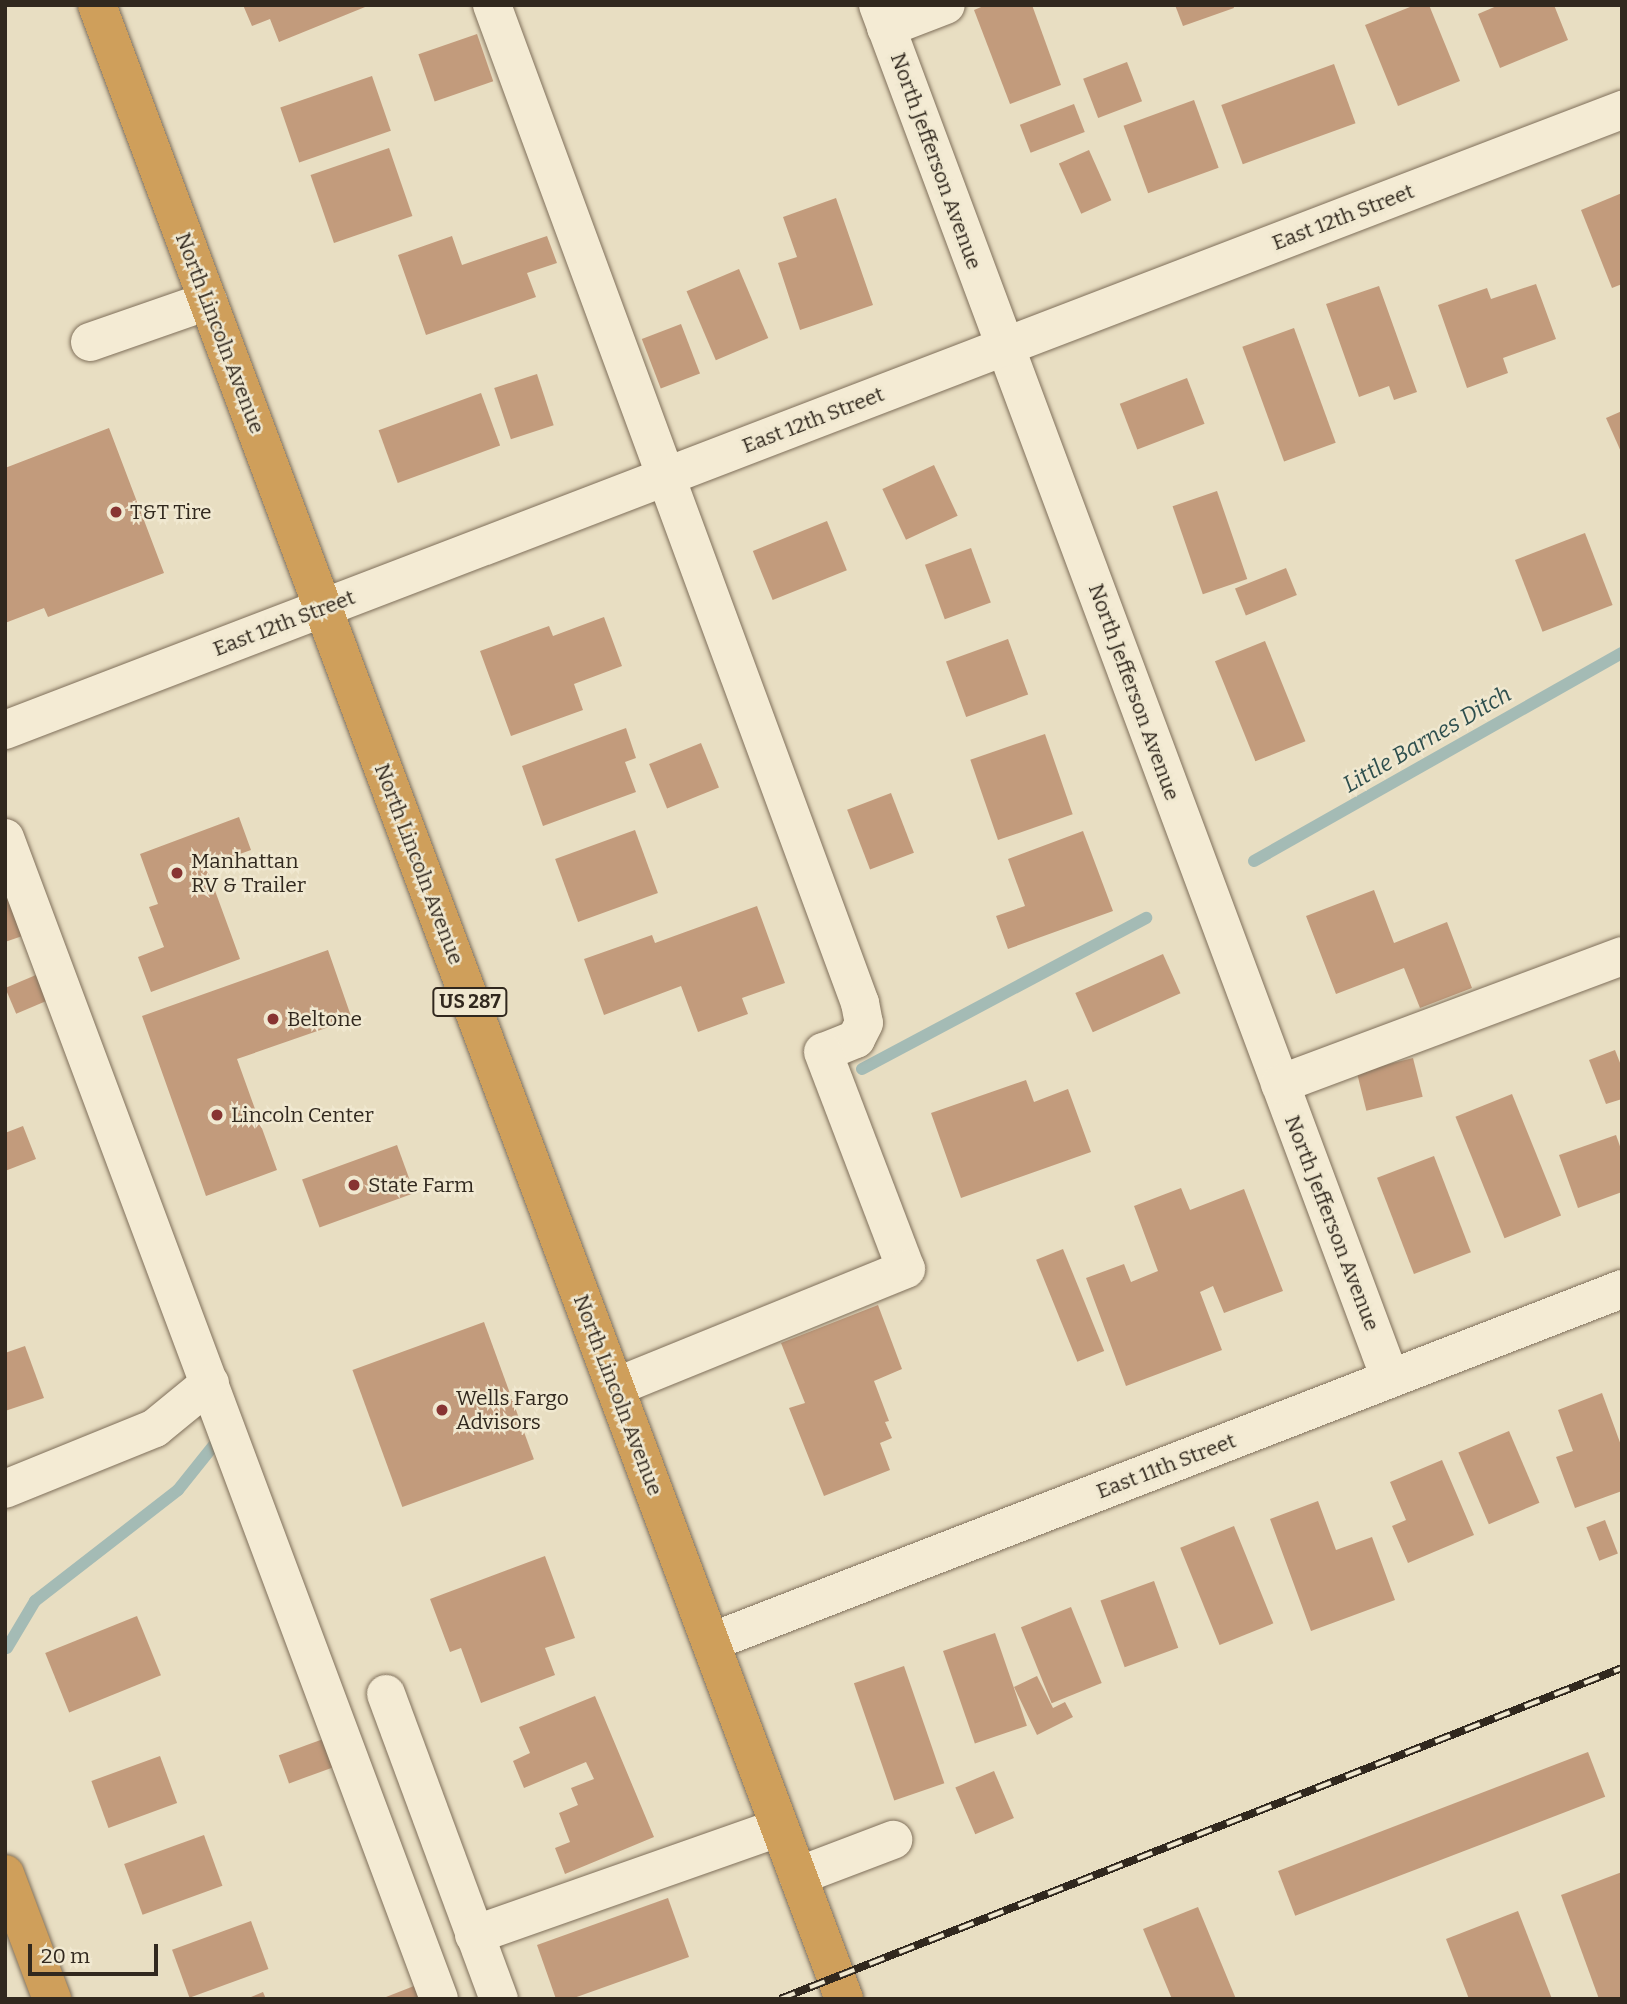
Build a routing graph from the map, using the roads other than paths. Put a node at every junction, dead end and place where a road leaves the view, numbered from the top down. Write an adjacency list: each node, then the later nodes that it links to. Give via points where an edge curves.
1 (97, 5): 6 (highway, North Lincoln Avenue / US 287)
2 (492, 5): 9 (street)
3 (946, 5): 4 (street)
4 (882, 17): 8 (street, North Jefferson Avenue)
5 (1622, 110): 8 (street, East 12th Street)
6 (208, 301): 7 (street); 10 (highway, North Lincoln Avenue / US 287)
7 (90, 342)
8 (1005, 347): 9 (street, East 12th Street); 14 (street, North Jefferson Avenue)
9 (668, 475): 10 (street, East 12th Street); 18 (street, via 863,1013 856,1039 822,1052 906,1269)
10 (323, 608): 11 (street, East 12th Street); 18 (highway, North Lincoln Avenue / US 287)
11 (5, 730)
12 (5, 838): 17 (street)
13 (1622, 956): 14 (street)
14 (1280, 1084): 16 (street, North Jefferson Avenue)
15 (1622, 1289): 16 (street, East 11th Street)
16 (1390, 1378): 20 (street, East 11th Street)
17 (210, 1383): 19 (street, via 155,1428); 28 (street)
18 (615, 1387): 20 (highway, North Lincoln Avenue / US 287)
19 (5, 1489)
20 (711, 1643): 22 (highway, North Lincoln Avenue / US 287)
21 (386, 1694): 26 (street)
22 (780, 1827): 25 (highway, North Lincoln Avenue / US 287); 26 (street)
23 (893, 1840): 25 (street)
24 (5, 1874): 27 (highway)
25 (798, 1877): 30 (highway, North Lincoln Avenue / US 287)
26 (474, 1935): 29 (street)
27 (52, 1999)
28 (439, 1999)
29 (499, 1999)
30 (844, 1999)

